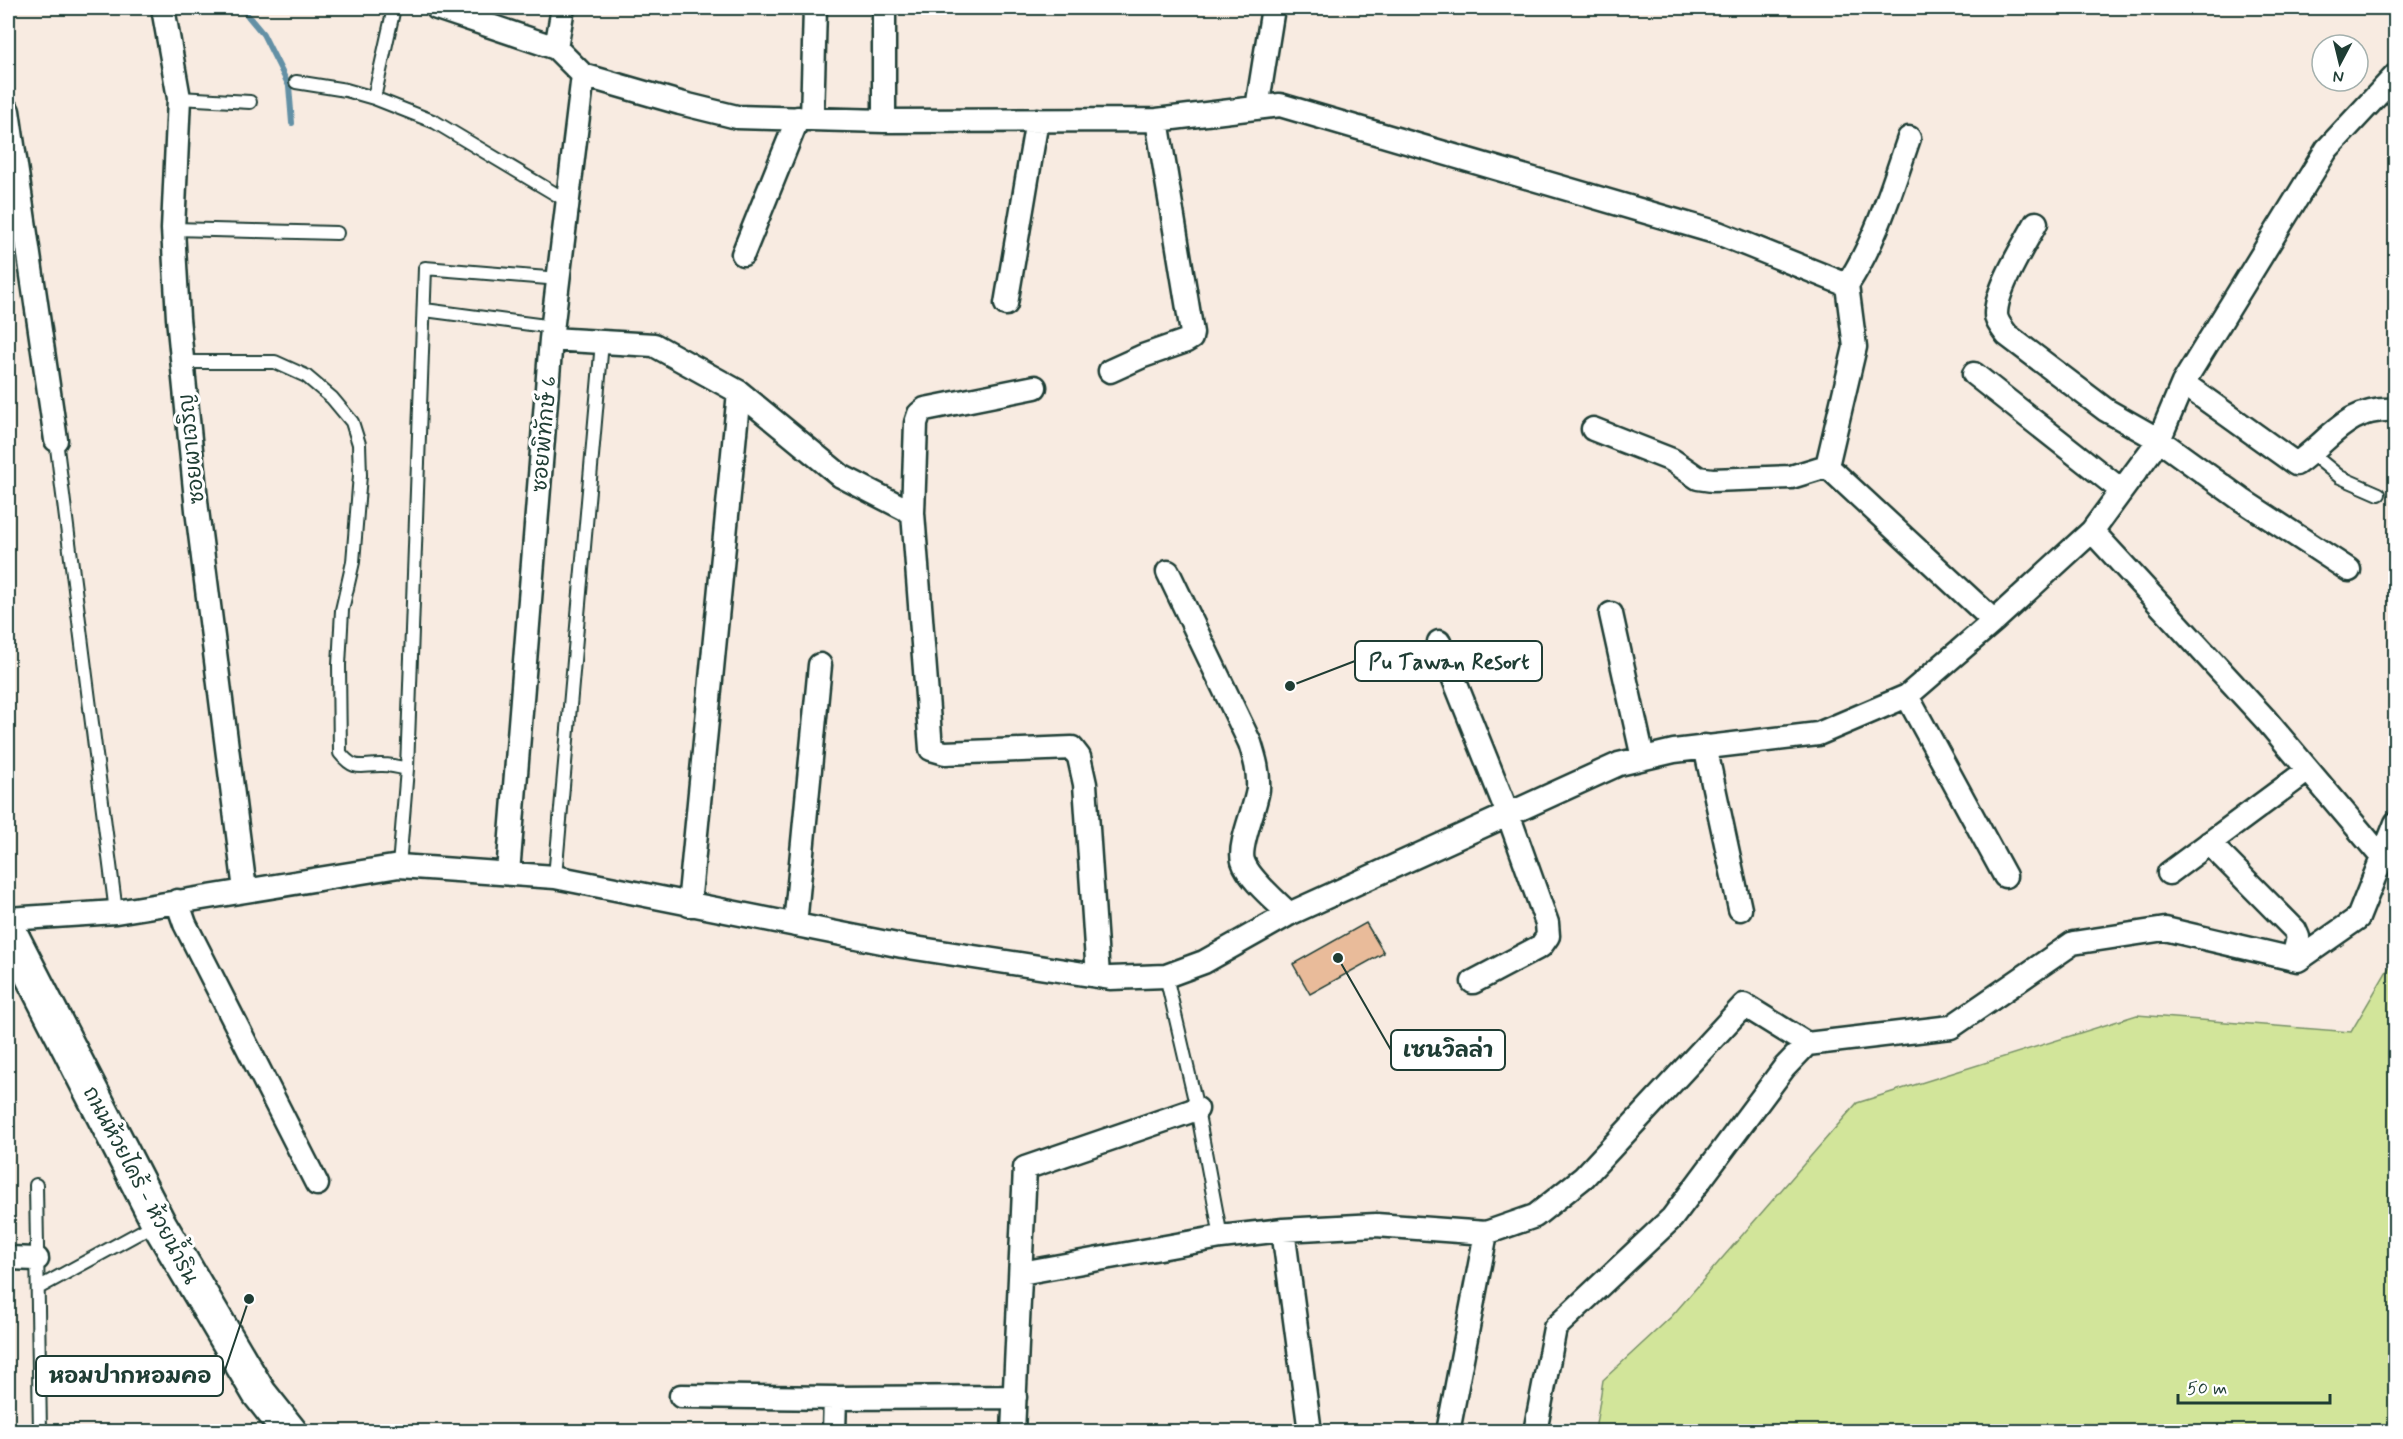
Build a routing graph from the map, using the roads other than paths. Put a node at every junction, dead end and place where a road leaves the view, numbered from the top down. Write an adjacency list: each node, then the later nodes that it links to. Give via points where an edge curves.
1 (163, 8): 12 (street, ซอยผาเจริญ)
2 (394, 8): 13 (lane)
3 (437, 8): 8 (street)
4 (563, 8): 8 (street)
5 (815, 8): 17 (street)
6 (884, 8): 20 (street)
7 (1273, 8): 15 (street)
8 (556, 48): 9 (street)
9 (584, 75): 17 (street, via 737,117); 22 (street, ซอยพิทักษ์ 6)
10 (2396, 75): 36 (street, via 2327,149)
11 (296, 82): 13 (lane)
12 (179, 98): 14 (lane); 24 (street, ซอยผาเจริญ)
13 (374, 98): 22 (lane, via 435,122)
14 (250, 102)
15 (1257, 108): 19 (street); 28 (street, via 1280,105 1718,233)
16 (8, 111): 41 (street)
17 (805, 119): 20 (street); 26 (street)
18 (1037, 120): 19 (street); 20 (street); 29 (street)
19 (1156, 120): 34 (street, via 1192,333 1186,341)
20 (884, 121)
21 (1909, 138): 28 (street, via 1889,198 1859,268)
22 (569, 202): 27 (street, ซอยพิทักษ์ 6)
23 (2036, 223): 42 (street, via 2000,297 1996,315 2000,325 2007,335 2106,410)
24 (173, 229): 25 (lane); 33 (street, ซอยผาเจริญ)
25 (337, 233)
26 (743, 254)
27 (560, 279): 30 (lane, via 425,268); 31 (street, ซอยพิทักษ์ 6)
28 (1847, 285): 44 (street, via 1856,347)
29 (1006, 304)
30 (425, 310): 31 (lane); 58 (lane)
31 (552, 333): 32 (street); 65 (street, ซอยพิทักษ์ 6)
32 (602, 342): 38 (street, via 654,345); 68 (lane)
33 (182, 362): 58 (lane, via 275,362 306,376 352,422 359,444 360,475 353,562 342,610 340,753 351,765); 69 (street, ซอยผาเจริญ)
34 (1110, 371)
35 (1974, 374): 45 (street)
36 (2183, 382): 42 (street); 43 (street, via 2296,464)
37 (1035, 387): 47 (street, via 925,409 919,414)
38 (739, 392): 47 (street, via 841,476); 71 (street)
39 (2396, 411): 43 (street, via 2363,412 2348,420)
40 (1593, 429): 44 (street, via 1672,460 1698,478 1782,478)
41 (56, 440): 73 (lane)
42 (2159, 440): 45 (street); 49 (street)
43 (2312, 453): 46 (lane, via 2340,477)
44 (1827, 466): 52 (street)
45 (2121, 490): 48 (street)
46 (2379, 494)
47 (913, 513): 79 (street, via 931,748 945,753 1072,748 1079,757 1085,784)
48 (2092, 531): 52 (street); 59 (street)
49 (2349, 570)
50 (1168, 572): 74 (street, via 1250,743 1258,770 1258,791 1243,861)
51 (1611, 614): 57 (street)
52 (1994, 621): 55 (street)
53 (1440, 642): 60 (street)
54 (820, 665): 76 (street)
55 (1907, 696): 56 (street, via 1818,734); 67 (street)
56 (1705, 746): 57 (street); 72 (street)
57 (1643, 758): 60 (street, via 1619,764)
58 (407, 769): 64 (lane)
59 (2308, 770): 62 (street); 63 (street)
60 (1508, 814): 74 (street); 81 (street, via 1547,923 1548,936 1541,946)
61 (2396, 823): 63 (street)
62 (2209, 843): 66 (street); 78 (street, via 2295,930 2298,937)
63 (2381, 856): 78 (street, via 2358,918 2298,960)
64 (399, 866): 65 (street); 69 (street)
65 (508, 873): 68 (street)
66 (2169, 873)
67 (2005, 876)
68 (555, 877): 71 (street)
69 (246, 890): 70 (street)
70 (177, 901): 73 (street); 84 (street, via 185,924)
71 (689, 905): 76 (street)
72 (1740, 909)
73 (116, 912): 75 (street)
74 (1288, 914): 80 (street, via 1204,962)
75 (8, 919)
76 (795, 925): 79 (street)
77 (8, 929): 86 (main road, ถนนห้วยไคร้ - ห้วยน้ำริน)
78 (2293, 959): 82 (street, via 2165,929 2073,943 1952,1027)
79 (1098, 976): 80 (street)
80 (1166, 976): 83 (lane)
81 (1473, 982)
82 (1808, 1044): 88 (street, via 1744,1005 1584,1177 1535,1216); 103 (street, via 1784,1068 1672,1218 1555,1328)
83 (1197, 1109): 89 (lane); 92 (street, via 1025,1168)
84 (317, 1184)
85 (36, 1185): 91 (lane)
86 (158, 1222): 93 (lane); 98 (main road, ถนนห้วยไคร้ - ห้วยน้ำริน, via 260,1394)
87 (1283, 1230): 88 (street, via 1376,1225); 89 (street); 101 (street)
88 (1486, 1233): 102 (street)
89 (1221, 1237): 92 (street)
90 (8, 1258): 91 (street)
91 (37, 1259): 93 (lane)
92 (1021, 1273): 95 (street)
93 (38, 1288): 97 (lane)
94 (681, 1396): 96 (street)
95 (1016, 1397): 96 (street); 100 (street)
96 (835, 1398): 99 (street)
97 (40, 1431)
98 (290, 1431)
99 (834, 1431)
100 (1013, 1431)
101 (1310, 1431)
102 (1448, 1431)
103 (1535, 1431)

